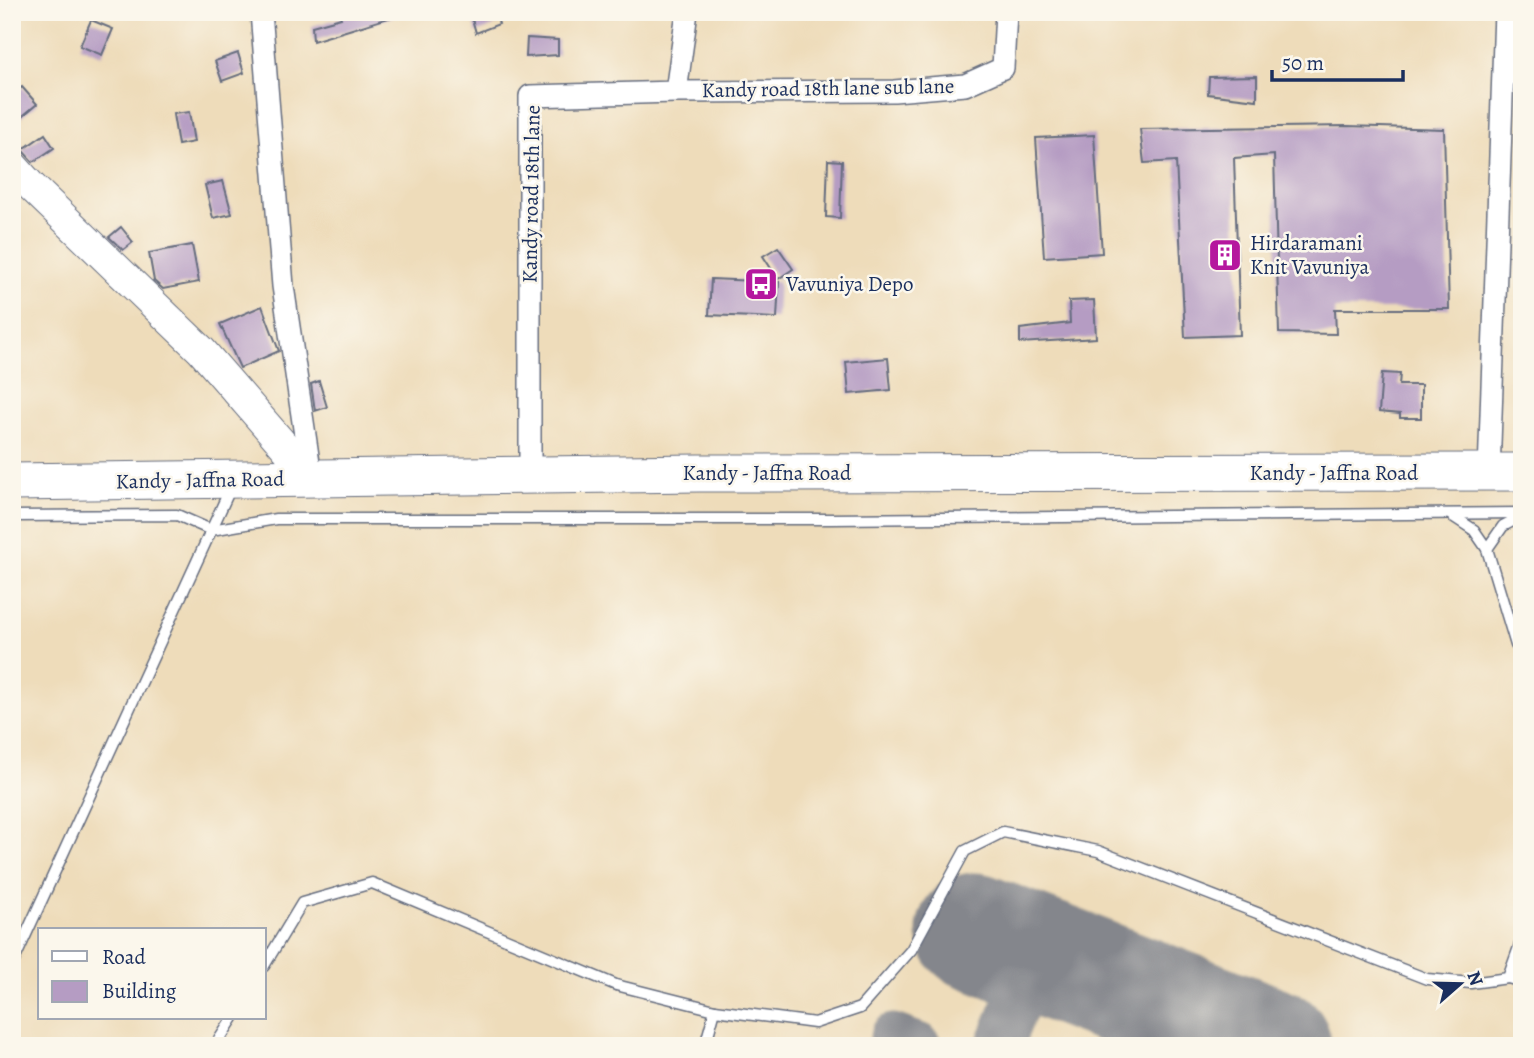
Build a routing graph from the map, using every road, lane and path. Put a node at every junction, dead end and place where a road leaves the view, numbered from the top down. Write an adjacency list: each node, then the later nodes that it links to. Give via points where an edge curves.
1 (261, 12): 10 (street, via 283,286)
2 (687, 12): 5 (street)
3 (1006, 12): 5 (street, Kandy road 18th lane sub lane, via 1003,68 965,85 894,91)
4 (1505, 12): 6 (street)
5 (676, 92): 9 (street, Kandy road 18th lane, via 530,96)
6 (1512, 100): 8 (street)
7 (18, 179): 10 (street, via 201,350)
8 (1505, 472): 9 (highway, Kandy - Jaffna Road)
9 (530, 474): 10 (highway, Kandy - Jaffna Road)
10 (312, 478): 11 (highway, Kandy - Jaffna Road)
11 (235, 479): 12 (highway, Kandy - Jaffna Road); 16 (lane)
12 (12, 482)
13 (1450, 515): 14 (lane); 16 (lane, via 276,519); 17 (lane, via 1474,530)
14 (1522, 515): 17 (lane, via 1503,526)
15 (12, 516): 16 (lane, via 177,515)
16 (211, 530): 21 (lane)
17 (1487, 548): 18 (lane, via 1516,645)
18 (1522, 649)
19 (1522, 939): 22 (lane)
20 (266, 963): 24 (lane, via 302,903 372,883 616,985)
21 (12, 965)
22 (1508, 978): 23 (lane); 24 (lane, via 1471,983 1427,979 1098,850 1003,832 965,851 911,950 860,1008 815,1023)
23 (1522, 982)
24 (715, 1010): 27 (lane)
25 (232, 1020): 26 (lane)
26 (215, 1046)
27 (705, 1046)

